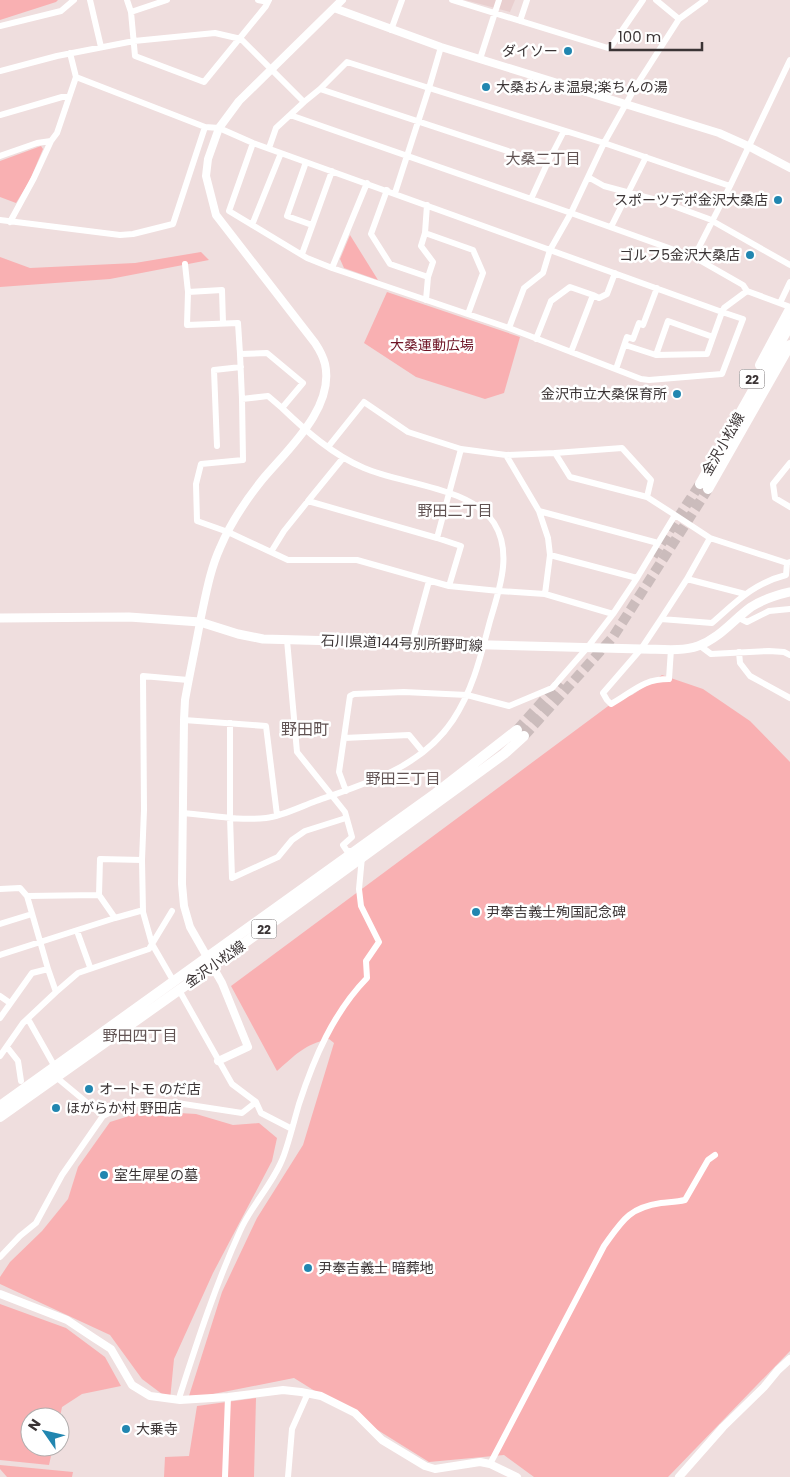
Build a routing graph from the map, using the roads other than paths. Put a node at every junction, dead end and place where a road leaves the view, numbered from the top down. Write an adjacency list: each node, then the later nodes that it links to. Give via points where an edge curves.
1 (74, 0): 20 (street, via 61,10)
2 (90, 0): 24 (street)
3 (127, 0): 16 (street)
4 (167, 0): 16 (street)
5 (258, 0): 14 (street)
6 (342, 0): 15 (street)
7 (402, 0): 21 (street)
8 (452, 0): 17 (street)
9 (499, 0): 17 (street)
10 (527, 0): 19 (street)
11 (643, 0): 19 (street, via 608,48)
12 (656, 0): 18 (street)
13 (705, 0): 18 (street)
14 (268, 1): 22 (street)
15 (334, 8): 21 (street); 29 (street)
16 (131, 12): 23 (street)
17 (495, 13): 19 (street); 27 (street)
18 (679, 19): 36 (street)
19 (520, 21)
20 (0, 26)
21 (391, 30): 25 (street)
22 (241, 39): 23 (street, via 215,33); 23 (street, via 204,82 135,56); 29 (street)
23 (134, 41): 24 (street)
24 (101, 47): 26 (street)
25 (441, 47): 27 (street); 32 (street)
26 (70, 53): 30 (street); 31 (street)
27 (480, 59): 36 (street)
28 (790, 60): 46 (street)
29 (272, 70): 35 (street); 41 (street, via 239,101)
30 (0, 71)
31 (76, 78): 34 (street); 40 (street)
32 (429, 88): 33 (street, via 346,62); 39 (street); 42 (street)
33 (320, 89): 35 (street); 39 (street)
34 (69, 97): 37 (street); 43 (street, via 57,133)
35 (304, 102): 38 (street)
36 (627, 104): 45 (street); 46 (street, via 719,133)
37 (0, 115)
38 (290, 115): 47 (street, via 276,128); 50 (street)
39 (418, 122): 50 (street); 53 (street)
40 (205, 127): 41 (street); 67 (street, via 174,224 120,235)
41 (219, 128): 44 (street); 105 (street, via 208,159 206,176 216,215 315,343 324,363 326,383 319,405)
42 (564, 131): 45 (street); 53 (street)
43 (51, 141): 49 (street); 67 (street)
44 (253, 143): 47 (street); 68 (street, via 229,211)
45 (604, 143): 51 (street); 56 (street)
46 (748, 146): 54 (street); 58 (street)
47 (268, 148): 48 (street)
48 (281, 153): 52 (street); 68 (street)
49 (0, 156)
50 (407, 156): 60 (street); 62 (street)
51 (646, 157): 58 (street); 61 (street)
52 (306, 162): 55 (street); 69 (street, via 287,216)
53 (547, 164): 62 (street)
54 (790, 168)
55 (332, 170): 57 (street); 69 (street)
56 (588, 178): 61 (street); 64 (street)
57 (367, 183): 59 (street); 77 (street)
58 (730, 186): 66 (street)
59 (387, 190): 60 (street); 79 (street, via 371,234 390,264)
60 (395, 193): 63 (street)
61 (627, 193): 66 (street, via 660,201); 70 (street)
62 (531, 199): 64 (street)
63 (427, 205): 71 (street); 72 (street)
64 (571, 213): 70 (street); 72 (street)
65 (0, 220): 67 (street)
66 (712, 221): 74 (street); 76 (street)
67 (10, 222)
68 (252, 225): 73 (street)
69 (312, 225): 73 (street)
70 (611, 227): 74 (street)
71 (425, 233): 79 (street, via 421,246 432,262); 89 (street, via 473,250 483,273)
72 (550, 250): 78 (street); 92 (street, via 543,272 524,288)
73 (302, 254): 77 (street)
74 (694, 257): 82 (street, via 743,285)
75 (185, 264): 83 (street)
76 (790, 264)
77 (332, 268): 85 (street)
78 (614, 273): 81 (street); 84 (street, via 607,294 599,298)
79 (428, 277): 85 (street)
80 (790, 282): 86 (street)
81 (657, 288): 88 (street); 95 (street, via 643,325 639,323 633,339 627,337)
82 (747, 291): 86 (street); 88 (street)
83 (188, 292): 90 (street, via 222,290); 90 (street, via 187,324)
84 (593, 295): 94 (street, via 570,287 551,301); 97 (street)
85 (426, 300): 89 (street)
86 (780, 303): 87 (street)
87 (790, 309): 109 (main road, 22, via 739,405)
88 (722, 312): 93 (street); 102 (street, via 743,319 722,374 649,380)
89 (468, 314): 92 (street)
90 (223, 323): 98 (street, via 238,323)
91 (790, 325): 109 (main road, 金沢小松線 / 22)
92 (509, 328): 94 (street)
93 (713, 337): 99 (street, via 706,354); 99 (street, via 668,321)
94 (536, 338): 97 (street)
95 (625, 345): 99 (street); 102 (street)
96 (790, 345): 113 (main road, 金沢小松線 / 22)
97 (571, 352): 102 (street)
98 (240, 354): 101 (street); 104 (street, via 267,352 303,383)
99 (656, 355)
100 (790, 358): 113 (main road, 22)
101 (240, 367): 103 (street); 106 (street, via 214,370)
102 (616, 369)
103 (242, 399): 104 (street, via 268,396); 121 (street, via 243,460 201,464 196,484 197,520)
104 (282, 408): 105 (street)
105 (305, 430): 107 (street); 121 (street, via 262,480)
106 (217, 446)
107 (328, 447): 108 (street, via 364,402 408,432); 112 (street)
108 (461, 449): 111 (street); 115 (street)
109 (720, 449): 113 (main road, 金沢小松線 / 22, via 704,486)
110 (555, 453): 111 (street); 116 (street, via 570,477); 116 (street, via 622,448 650,480)
111 (506, 455): 119 (street)
112 (343, 458): 115 (street, via 365,469); 117 (street)
113 (723, 463)
114 (789, 465): 118 (street, via 773,484 775,498)
115 (449, 494): 122 (street); 132 (street, via 468,500 494,523 502,540)
116 (647, 497): 120 (street)
117 (308, 501): 122 (street); 125 (street)
118 (790, 508)
119 (539, 511): 124 (street); 126 (street)
120 (675, 515): 123 (street); 124 (street)
121 (228, 532): 125 (street); 141 (street, via 210,578)
122 (437, 538): 131 (street, via 461,546)
123 (710, 538): 127 (street); 129 (street)
124 (658, 543): 128 (street)
125 (271, 552): 130 (street, via 288,560 357,560)
126 (550, 555): 128 (street); 134 (street)
127 (789, 562): 135 (street, via 786,575 769,580)
128 (637, 578): 137 (street)
129 (687, 579): 135 (street); 140 (street)
130 (430, 580): 131 (street); 143 (street)
131 (449, 586): 132 (street)
132 (499, 591): 134 (street); 144 (street)
133 (790, 592): 139 (main road, 石川県道144号別所野町線, via 751,607)
134 (545, 594): 137 (street)
135 (745, 594): 140 (street, via 712,623)
136 (790, 609): 139 (street, via 769,611 746,622)
137 (613, 614): 146 (street)
138 (0, 618): 141 (main road, 石川県道144号別所野町線, via 128,617)
139 (739, 618): 145 (main road, 石川県道144号別所野町線)
140 (661, 619): 148 (street)
141 (200, 622): 142 (main road, 石川県道144号別所野町線, via 238,634); 151 (street)
142 (287, 640): 143 (main road, 石川県道144号別所野町線); 160 (street, via 297,752)
143 (412, 643): 144 (main road, 石川県道144号別所野町線)
144 (483, 645): 146 (main road, 石川県道144号別所野町線); 152 (street)
145 (699, 646): 147 (main road, 石川県道144号別所野町線); 149 (street, via 710,654)
146 (587, 648): 148 (main road, 石川県道144号別所野町線); 152 (street, via 552,688 508,706)
147 (671, 649): 148 (main road, 石川県道144号別所野町線); 148 (street, via 669,679 646,682 611,704 604,693)
148 (641, 650)
149 (739, 652): 150 (street, via 769,651); 153 (street, via 740,664 750,676)
150 (790, 655)
151 (188, 680): 154 (street); 166 (street, via 143,676)
152 (467, 695): 157 (street, via 354,694 350,696); 158 (street, via 445,731)
153 (790, 698)
154 (184, 720): 155 (street); 161 (street)
155 (230, 723): 162 (street, via 266,726); 163 (street)
156 (521, 733): 165 (main road, 金沢小松線 / 22, via 504,754)
157 (344, 738): 158 (street, via 409,735); 159 (street, via 339,772)
158 (423, 752): 159 (street, via 408,764)
159 (346, 791): 160 (street)
160 (330, 796): 162 (street); 164 (street, via 345,812)
161 (183, 813): 163 (street); 179 (street, via 184,906 190,927)
162 (277, 815): 163 (street, via 250,819)
163 (230, 817): 164 (street, via 232,878 278,857 292,840 305,831)
164 (346, 818): 165 (street, via 352,837 342,845 347,852)
165 (360, 854): 179 (main road, 金沢小松線 / 22); 197 (street, via 361,906 379,942 366,961 367,978 332,1023 318,1052)
166 (142, 860): 168 (street, via 100,859); 171 (street)
167 (0, 889): 169 (street, via 20,888)
168 (98, 895): 169 (street); 173 (street)
169 (26, 896): 172 (street)
170 (172, 911): 177 (street)
171 (143, 912): 173 (street, via 140,910); 177 (street)
172 (32, 914): 174 (street); 176 (street)
173 (115, 918): 175 (street)
174 (0, 924)
175 (77, 931): 176 (street); 180 (street)
176 (40, 943): 178 (street); 181 (street)
177 (152, 944): 180 (street, via 149,949); 182 (street)
178 (0, 955)
179 (210, 962): 182 (main road, 金沢小松線 / 22); 190 (street, via 248,1047)
180 (90, 967): 183 (street, via 78,972)
181 (48, 969): 183 (street); 185 (street, via 32,973)
182 (176, 986): 190 (street); 191 (main road, 金沢小松線 / 22)
183 (56, 992): 187 (street)
184 (0, 996): 185 (street)
185 (10, 1003): 186 (street)
186 (0, 1018)
187 (28, 1019): 188 (street); 191 (street)
188 (7, 1047): 189 (street); 192 (street, via 18,1061)
189 (0, 1056)
190 (218, 1061): 193 (street, via 232,1084)
191 (56, 1072): 194 (main road, 金沢小松線 / 22); 195 (street); 196 (main road, 金沢小松線 / 22)
192 (21, 1081)
193 (256, 1102): 195 (street, via 242,1113 177,1103 129,1102); 197 (street, via 261,1113)
194 (0, 1106)
195 (103, 1116): 199 (street, via 62,1175 36,1223)
196 (0, 1117)
197 (292, 1129): 204 (street, via 276,1172 240,1229 198,1337)
198 (715, 1155): 205 (street, via 708,1160 685,1200 645,1206 623,1220 600,1253)
199 (0, 1257)
200 (0, 1294): 204 (street, via 67,1320 111,1350 132,1385 150,1396)
201 (790, 1359): 209 (street)
202 (308, 1393): 203 (street, via 277,1391); 205 (street, via 355,1413 382,1440 426,1466 435,1469 480,1462); 207 (street, via 292,1429)
203 (228, 1397): 204 (street); 206 (street)
204 (180, 1400)
205 (490, 1464): 208 (street)
206 (225, 1477)
207 (288, 1477)
208 (517, 1477)
209 (679, 1477)

